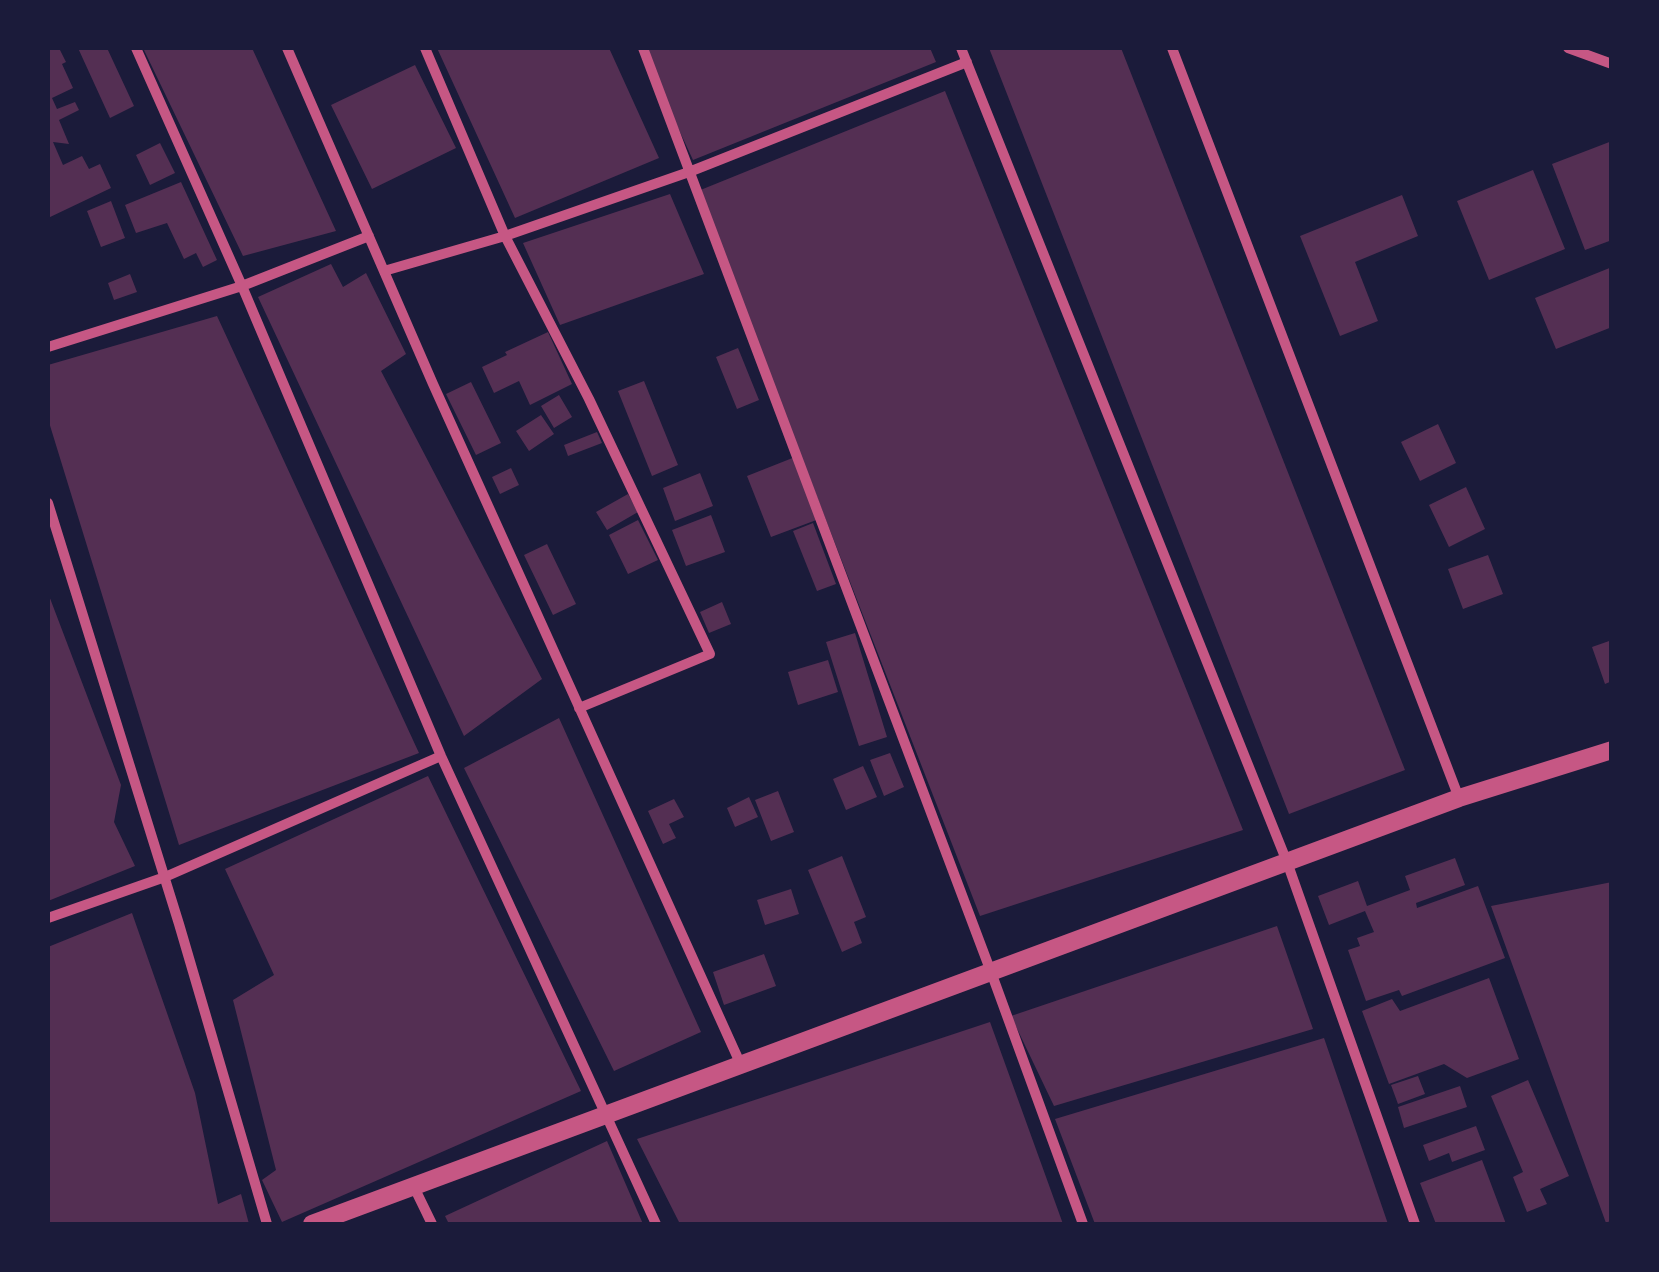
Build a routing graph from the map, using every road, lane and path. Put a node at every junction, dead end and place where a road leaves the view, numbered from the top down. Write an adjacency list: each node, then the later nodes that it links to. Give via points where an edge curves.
1 (136, 48): 14 (street)
2 (287, 48): 11 (street)
3 (425, 48): 12 (street)
4 (643, 48): 10 (street)
5 (961, 48): 8 (street)
6 (1172, 48): 22 (street)
7 (1568, 48): 9 (street)
8 (967, 62): 10 (street); 23 (street)
9 (1612, 64)
10 (689, 172): 12 (street); 26 (street)
11 (369, 236): 13 (street); 14 (street)
12 (505, 236): 13 (street); 19 (street, via 710,654)
13 (384, 272): 19 (street)
14 (242, 286): 15 (street); 21 (street)
15 (48, 347)
16 (48, 503): 17 (street)
17 (60, 542): 18 (street); 24 (street)
18 (48, 548)
19 (580, 708): 27 (street)
20 (1612, 750): 22 (street)
21 (442, 756): 24 (street); 28 (street)
22 (1459, 798): 23 (street)
23 (1287, 862): 26 (street); 35 (street)
24 (164, 876): 25 (street); 30 (street)
25 (48, 918)
26 (992, 972): 27 (street); 34 (street)
27 (741, 1065): 28 (street)
28 (606, 1115): 29 (street); 33 (street)
29 (414, 1187): 31 (street); 32 (street)
30 (267, 1224)
31 (312, 1224)
32 (432, 1224)
33 (656, 1224)
34 (1083, 1224)
35 (1415, 1224)

